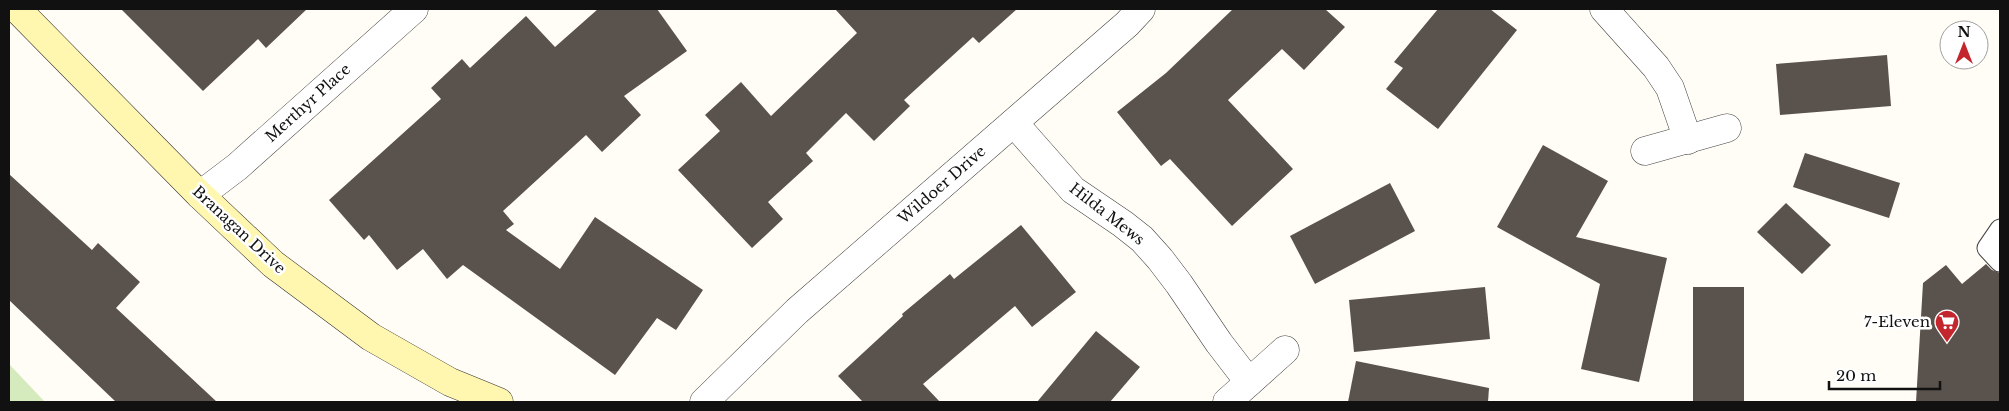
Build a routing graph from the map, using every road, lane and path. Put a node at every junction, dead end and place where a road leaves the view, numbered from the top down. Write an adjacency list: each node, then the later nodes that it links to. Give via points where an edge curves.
1 (17, 9): 9 (street, Branagan Drive)
2 (414, 9): 9 (street, Merthyr Place, via 237,167)
3 (1141, 9): 5 (street, Wildoer Drive)
4 (1604, 9): 7 (street, via 1666,81)
5 (1014, 123): 13 (street, Wildoer Drive, via 797,311); 14 (street, Hilda Mews, via 1073,190 1142,239)
6 (1728, 128): 7 (street)
7 (1688, 140): 8 (street)
8 (1645, 151)
9 (200, 195): 15 (street, Branagan Drive, via 273,264 371,337 450,382)
10 (2000, 229): 11 (lane, via 1986,248)
11 (2000, 262)
12 (1285, 350): 14 (street)
13 (745, 363): 16 (street, Wildoer Drive); 17 (street, Wildoer Drive)
14 (1249, 382): 18 (street)
15 (499, 402)
16 (704, 402)
17 (730, 402)
18 (1227, 402)

